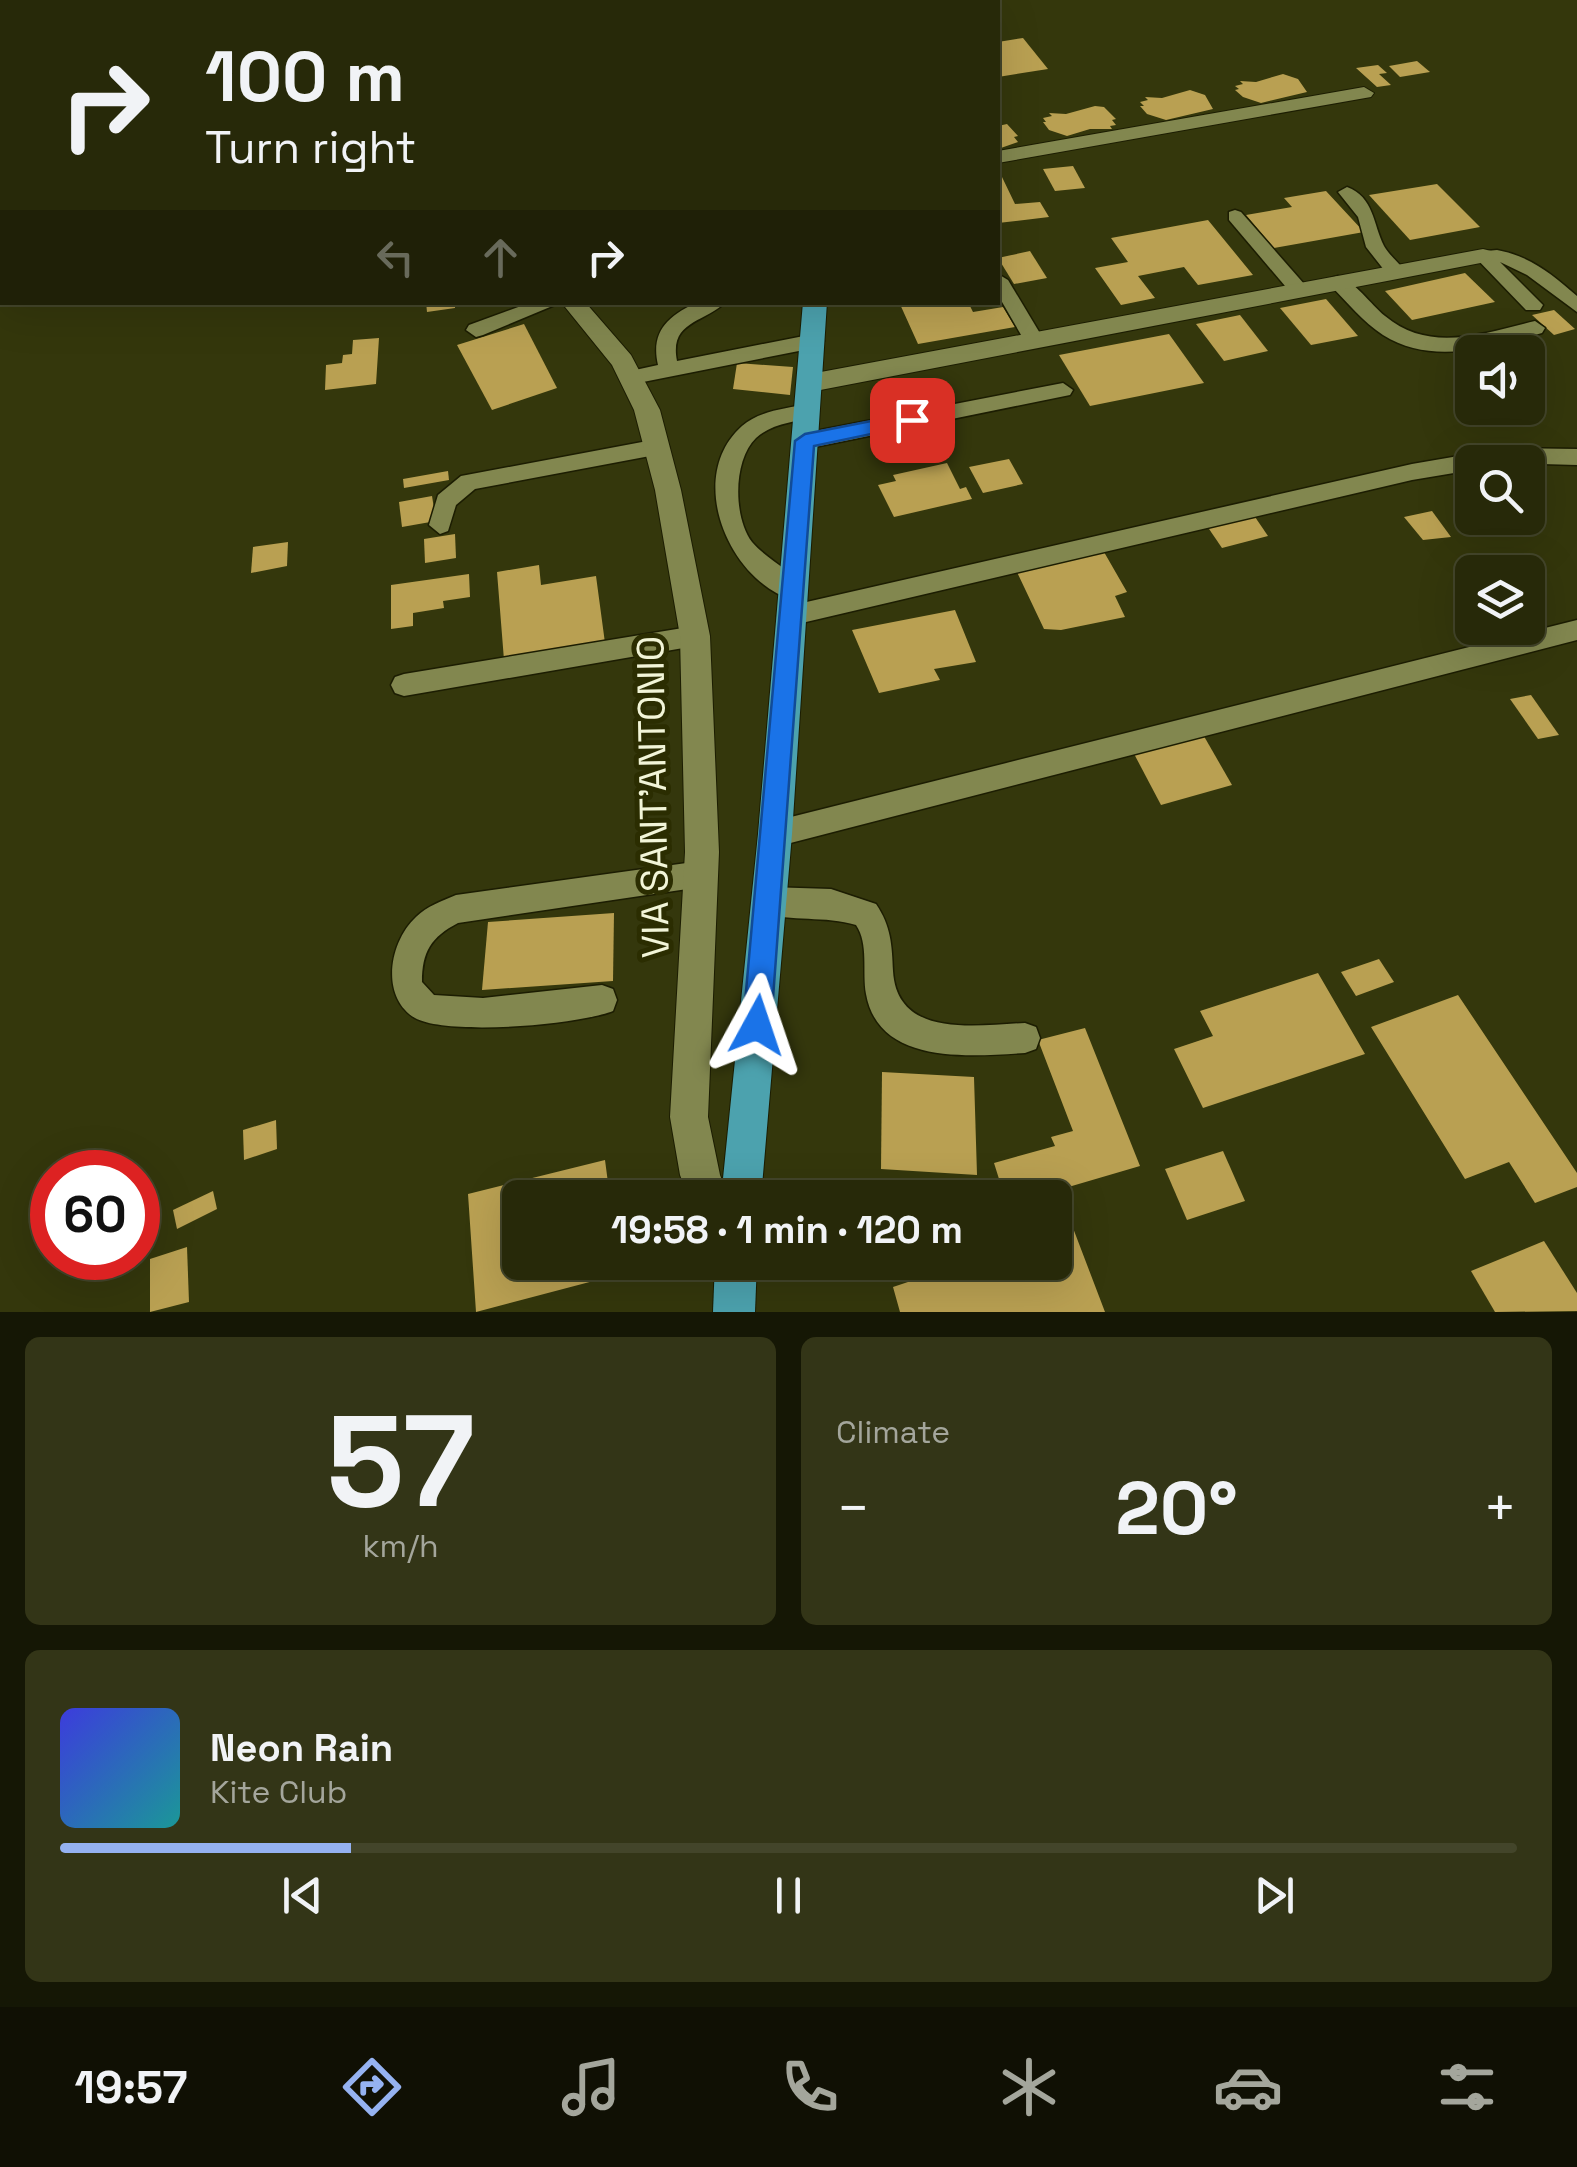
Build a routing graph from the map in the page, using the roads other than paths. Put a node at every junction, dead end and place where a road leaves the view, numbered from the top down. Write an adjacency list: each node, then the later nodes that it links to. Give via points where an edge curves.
1 (1364, 93): 2 (street)
2 (1000, 158)
3 (1347, 192): 6 (lane)
4 (1235, 216): 9 (lane)
5 (1483, 256): 6 (street); 14 (lane); 15 (lane, via 1520,261)
6 (1395, 272): 7 (street)
7 (1338, 282): 9 (street); 16 (lane, via 1393,333 1422,345 1453,346)
8 (1000, 283): 18 (lane)
9 (1298, 288): 18 (street)
10 (545, 305): 17 (lane)
11 (574, 305): 21 (street, VIA SANT'ANTONIO)
12 (710, 305): 20 (lane, via 679,319 668,332)
13 (815, 305): 19 (main road)
14 (1533, 305)
15 (1577, 306)
16 (1534, 328)
17 (476, 330)
18 (1034, 340): 23 (street)
19 (814, 341): 20 (lane); 23 (main road)
20 (669, 369): 21 (lane)
21 (632, 377): 24 (street, VIA SANT'ANTONIO)
22 (1063, 390): 23 (lane)
23 (808, 412): 27 (main road); 27 (lane, via 748,434 736,452 729,498 740,544)
24 (658, 447): 26 (lane, via 469,482 446,501); 29 (street, VIA SANT'ANTONIO)
25 (1577, 457): 27 (lane, via 1505,456 1412,472)
26 (440, 525)
27 (791, 603): 31 (main road)
28 (1577, 630): 31 (lane)
29 (694, 636): 30 (lane); 32 (street, VIA SANT'ANTONIO)
30 (404, 685)
31 (775, 834): 33 (main road)
32 (701, 874): 34 (lane, via 456,909 417,936 406,968 420,1004 446,1014); 36 (street, VIA SANT'ANTONIO, via 689,1117)
33 (768, 902): 35 (lane, via 831,904 866,914 879,941 881,996 898,1024 912,1032 950,1040); 37 (main road)
34 (602, 1000)
35 (1025, 1038)
36 (702, 1180)
37 (744, 1180)
38 (735, 1280): 39 (main road)
39 (734, 1312)

